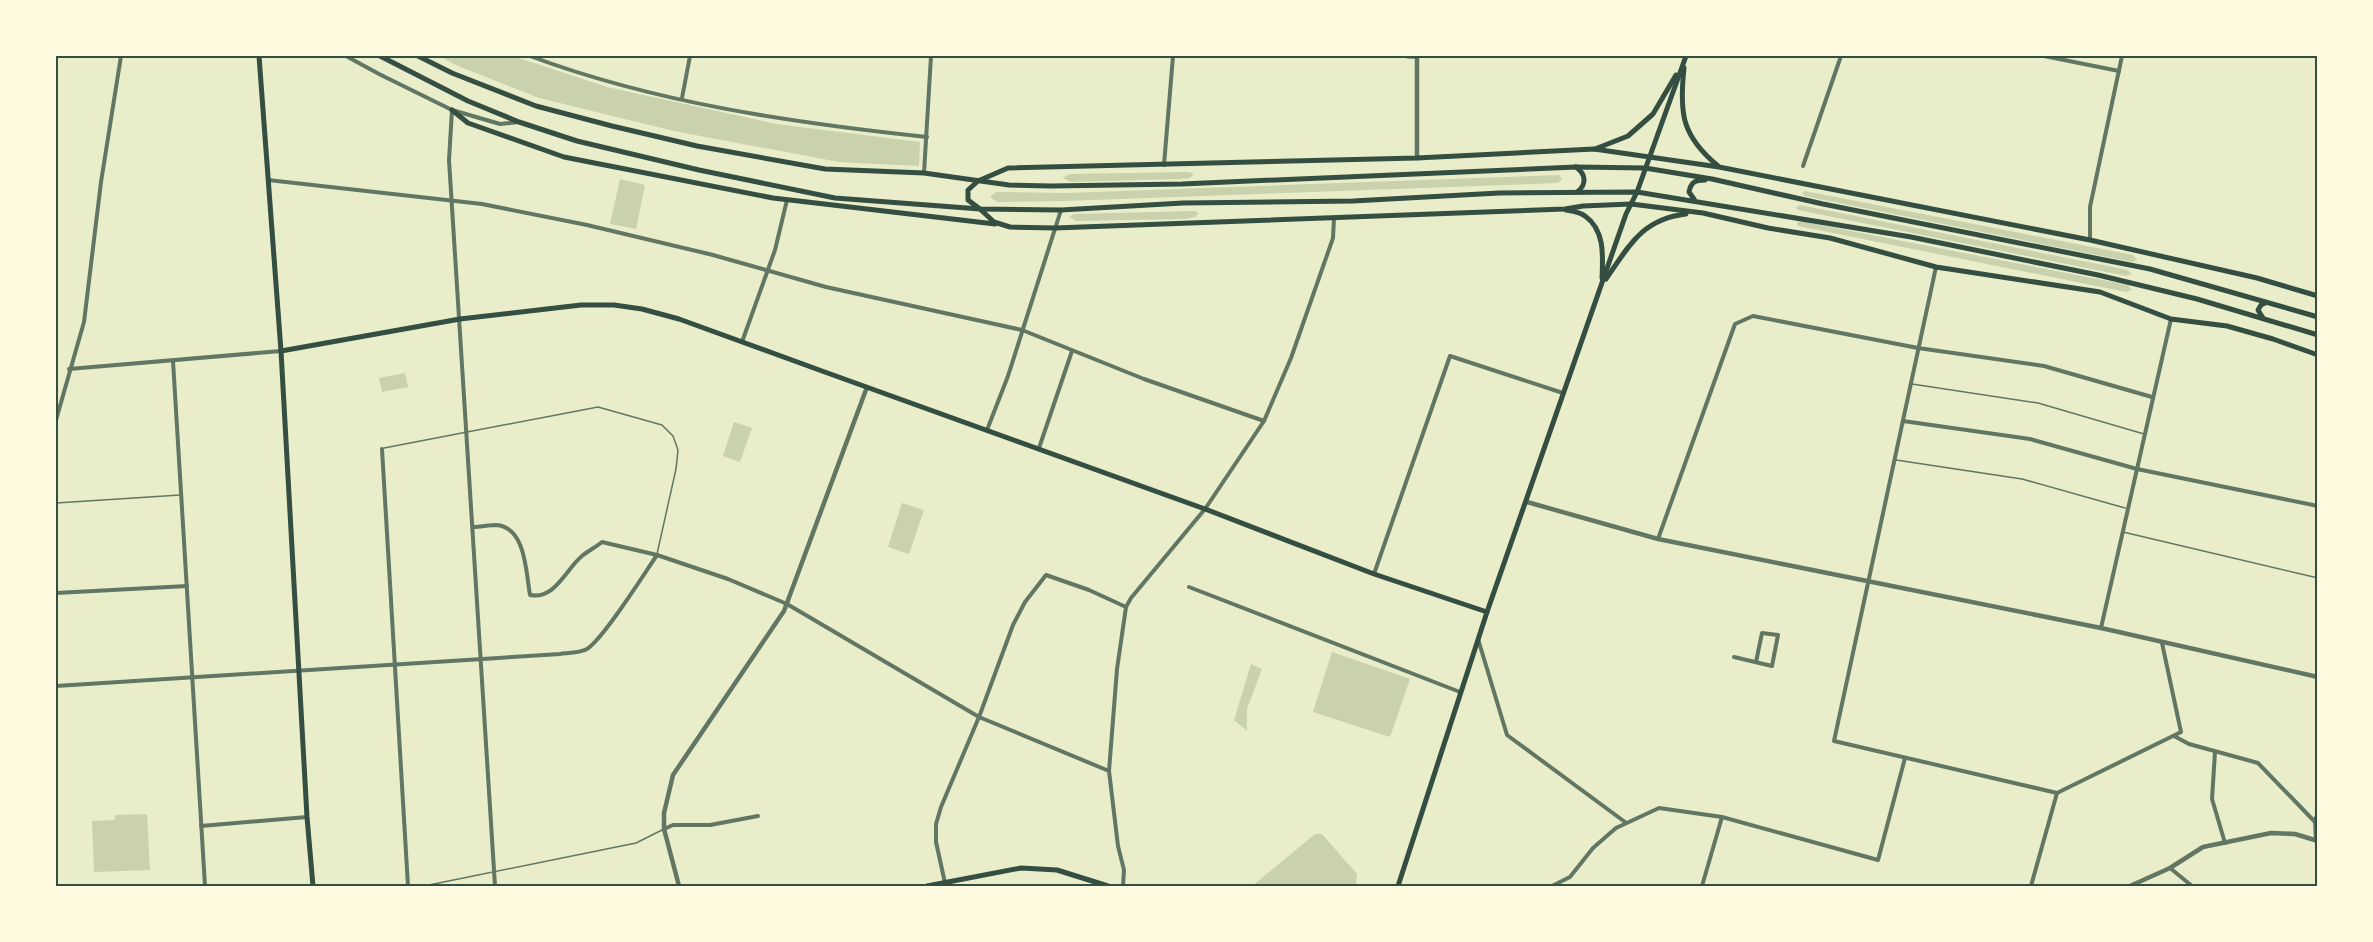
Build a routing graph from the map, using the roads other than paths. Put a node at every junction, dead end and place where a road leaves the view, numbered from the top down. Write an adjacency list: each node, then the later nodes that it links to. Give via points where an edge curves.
1 (121, 56): 66 (street, via 84,322)
2 (265, 56): 16 (main road)
3 (346, 56): 20 (street)
4 (381, 56): 21 (main road)
5 (418, 56): 31 (main road, via 536,106 697,146 825,169)
6 (530, 56): 19 (street)
7 (690, 56): 19 (street)
8 (931, 56): 22 (street)
9 (1173, 56): 26 (street)
10 (1408, 56): 11 (main road)
11 (1417, 56): 12 (lane); 25 (street)
12 (1430, 56)
13 (1841, 56): 28 (street)
14 (2044, 56): 18 (street)
15 (2122, 56): 18 (street)
16 (258, 58): 33 (main road)
17 (1685, 58): 23 (main road, via 1653,114 1628,136); 24 (main road); 29 (main road, via 1683,114 1689,136)
18 (2119, 71): 48 (street, via 2090,207)
19 (682, 98): 22 (street, via 779,118)
20 (452, 110): 21 (street, via 500,124); 37 (main road, via 468,123 564,157); 38 (street)
21 (519, 122): 41 (main road, via 577,141 835,198)
22 (927, 136): 31 (street)
23 (1594, 149): 24 (main road); 25 (main road)
24 (1648, 157): 29 (main road); 30 (main road)
25 (1417, 158): 26 (main road)
26 (1164, 166): 34 (main road, via 1008,168)
27 (1576, 166): 30 (main road); 34 (main road, via 1182,184 1009,185); 36 (main road, via 1584,180)
28 (1803, 166)
29 (1719, 167): 48 (main road)
30 (1645, 168): 32 (main road); 35 (main road)
31 (924, 174): 34 (main road)
32 (1712, 179): 39 (main road, via 1695,180 1690,185 1689,192); 53 (main road, via 2150,269)
33 (268, 180): 38 (street); 62 (main road)
34 (978, 181): 41 (main road, via 968,190 968,201)
35 (1636, 192): 36 (main road); 39 (main road); 40 (main road)
36 (1575, 193): 42 (main road)
37 (787, 200): 46 (main road); 50 (street)
38 (452, 201): 50 (street, via 587,225); 55 (street)
39 (1698, 201): 57 (main road, via 2098,274)
40 (1631, 204): 43 (main road); 44 (main road); 51 (main road)
41 (980, 209): 42 (main road); 46 (main road, via 994,222)
42 (1061, 210): 47 (street)
43 (1565, 210): 45 (main road); 51 (main road, via 1584,215 1593,224 1603,247)
44 (1703, 213): 49 (main road, via 1830,238); 51 (main road, via 1656,221 1628,244)
45 (1334, 219): 47 (main road); 72 (street, via 1333,238 1291,358)
46 (1010, 227): 47 (main road)
47 (1055, 228): 58 (street)
48 (2090, 240): 52 (main road, via 2258,278)
49 (1936, 267): 56 (main road, via 2100,292); 61 (street)
50 (768, 269): 58 (street); 60 (street)
51 (1602, 285): 69 (main road)
52 (2318, 296)
53 (2273, 304): 54 (main road); 57 (main road, via 2265,303 2259,308 2259,315)
54 (2318, 317)
55 (460, 319): 60 (main road, via 614,305 679,319); 62 (main road); 75 (street)
56 (2171, 319): 64 (main road, via 2227,326); 70 (street)
57 (2267, 320): 59 (main road)
58 (1022, 330): 63 (street); 74 (street)
59 (2318, 335)
60 (742, 342): 68 (main road)
61 (1918, 348): 67 (street); 70 (street, via 2044,366); 89 (street, via 1753,316 1735,324)
62 (281, 351): 65 (street); 107 (main road)
63 (1072, 351): 72 (street); 77 (street)
64 (2318, 355)
65 (173, 361): 66 (street); 81 (street)
66 (69, 369): 71 (street)
67 (1911, 384): 73 (street); 76 (lane, via 2038,403)
68 (867, 387): 74 (main road); 97 (street)
69 (1563, 393): 83 (main road); 91 (street, via 1450,356)
70 (2152, 397): 76 (street)
71 (56, 420)
72 (1264, 421): 85 (street)
73 (1903, 421): 79 (street); 80 (street, via 2030,439)
74 (987, 430): 77 (main road)
75 (466, 433): 78 (lane); 87 (street); 90 (lane, via 598,406 662,425 673,436 678,450)
76 (2144, 434): 80 (street)
77 (1038, 448): 85 (main road)
78 (382, 449): 106 (street)
79 (1895, 460): 86 (lane, via 2022,478); 93 (street)
80 (2137, 469): 84 (street); 86 (street)
81 (181, 495): 82 (lane); 94 (street)
82 (56, 502)
83 (1527, 502): 89 (street); 99 (main road)
84 (2318, 506)
85 (1205, 509): 91 (main road); 98 (street)
86 (2128, 509): 88 (street)
87 (473, 527): 90 (street, via 497,525 517,536 530,595 549,592 582,556 602,542); 104 (street)
88 (2123, 532): 92 (lane); 100 (street)
89 (1658, 539): 93 (street)
90 (657, 555): 97 (street); 104 (street, via 586,649)
91 (1374, 574): 99 (main road)
92 (2318, 578)
93 (1869, 580): 100 (street); 115 (street, via 1834,741)
94 (187, 586): 96 (street); 109 (street)
95 (1189, 587): 111 (street)
96 (56, 594)
97 (787, 604): 112 (street); 125 (street, via 673,775)
98 (1126, 607): 112 (street, via 1046,575 1013,625); 116 (street)
99 (1486, 612): 101 (main road)
100 (2101, 628): 102 (street)
101 (1478, 639): 111 (main road); 122 (street, via 1507,735)
102 (2162, 643): 108 (street); 113 (street, via 2181,732)
103 (1734, 657): 105 (street)
104 (481, 658): 106 (street); 129 (street)
105 (1756, 662): 105 (street, via 1772,666 1778,635 1762,633)
106 (395, 665): 107 (street); 133 (street)
107 (299, 671): 109 (street); 120 (main road)
108 (2318, 677)
109 (192, 678): 110 (street); 124 (street)
110 (56, 686)
111 (1460, 692): 140 (main road)
112 (979, 717): 116 (street); 130 (street, via 936,824)
113 (2173, 735): 114 (street); 117 (street)
114 (2215, 752): 123 (street, via 2258,762); 127 (street, via 2212,799)
115 (1905, 758): 117 (street); 121 (street, via 1878,860)
116 (1109, 771): 139 (street)
117 (2057, 793): 143 (street)
118 (2318, 812): 123 (street)
119 (758, 816): 125 (street)
120 (307, 817): 124 (street); 132 (main road)
121 (1722, 817): 122 (street, via 1659,808); 142 (street)
122 (1625, 822): 141 (street, via 1593,848 1570,877)
123 (2315, 822): 126 (street)
124 (201, 826): 131 (street)
125 (664, 829): 129 (lane, via 636,843); 136 (street)
126 (2317, 841): 127 (street, via 2295,834 2271,833)
127 (2225, 843): 128 (street, via 2203,847)
128 (2170, 868): 144 (street); 145 (street)
129 (494, 873): 134 (lane); 135 (street)
130 (945, 883): 137 (main road); 138 (main road, via 1021,868 1057,870)
131 (205, 886)
132 (313, 886)
133 (408, 886)
134 (424, 886)
135 (495, 886)
136 (679, 886)
137 (927, 886)
138 (1108, 886)
139 (1123, 886)
140 (1398, 886)
141 (1552, 886)
142 (1702, 886)
143 (2031, 886)
144 (2130, 886)
145 (2192, 886)

